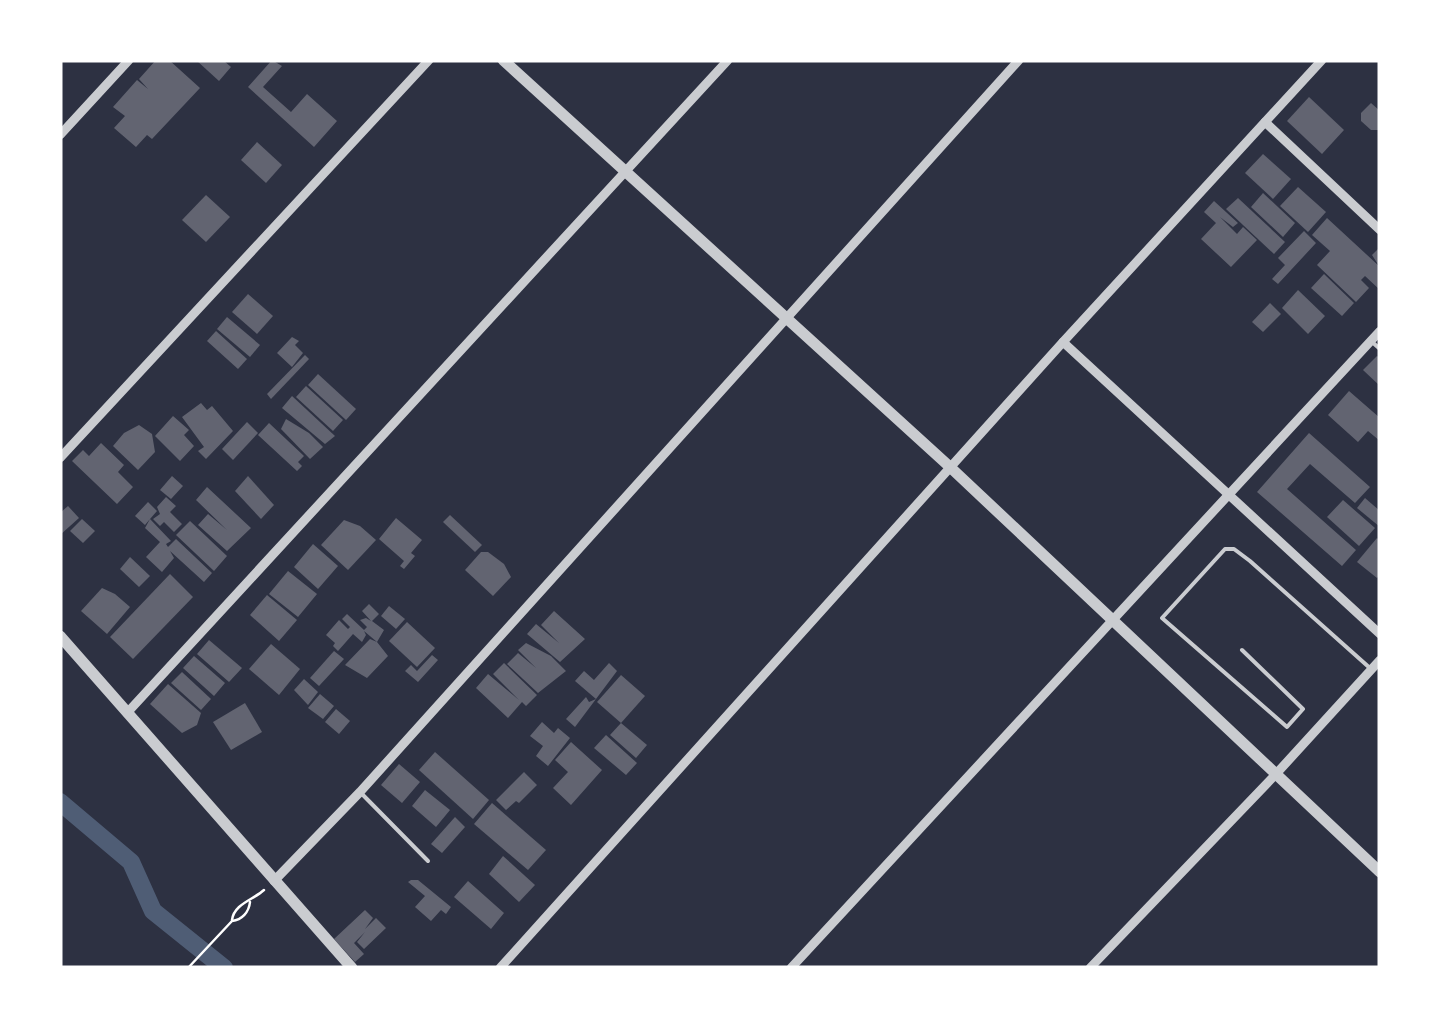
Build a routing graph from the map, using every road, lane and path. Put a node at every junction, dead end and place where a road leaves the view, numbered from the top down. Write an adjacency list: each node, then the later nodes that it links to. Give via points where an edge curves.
1 (129, 60): 8 (street)
2 (429, 60): 16 (street)
3 (503, 60): 9 (street)
4 (728, 60): 9 (street)
5 (1018, 60): 11 (street)
6 (1322, 60): 7 (street)
7 (1265, 122): 10 (street); 14 (street)
8 (60, 136)
9 (625, 172): 11 (street); 25 (street)
10 (1380, 230)
11 (787, 316): 17 (street); 27 (street)
12 (1380, 331): 13 (street)
13 (1371, 340): 15 (lane); 18 (street)
14 (1063, 342): 17 (street); 18 (street)
15 (1380, 349)
16 (60, 458)
17 (950, 467): 19 (street); 33 (street)
18 (1230, 495): 19 (street); 20 (street)
19 (1115, 621): 26 (street); 34 (street)
20 (1380, 634)
21 (60, 636): 25 (street)
22 (1242, 650): 24 (lane, via 1303,709 1287,726 1162,618 1225,549 1250,561)
23 (1380, 660): 24 (street)
24 (1371, 668): 26 (street)
25 (127, 714): 30 (street)
26 (1276, 774): 29 (street); 35 (street)
27 (360, 792): 28 (lane); 30 (street)
28 (428, 861)
29 (1380, 872)
30 (274, 881): 31 (path, via 242,903); 32 (street)
31 (188, 968)
32 (352, 968)
33 (500, 968)
34 (791, 968)
35 (1090, 968)

